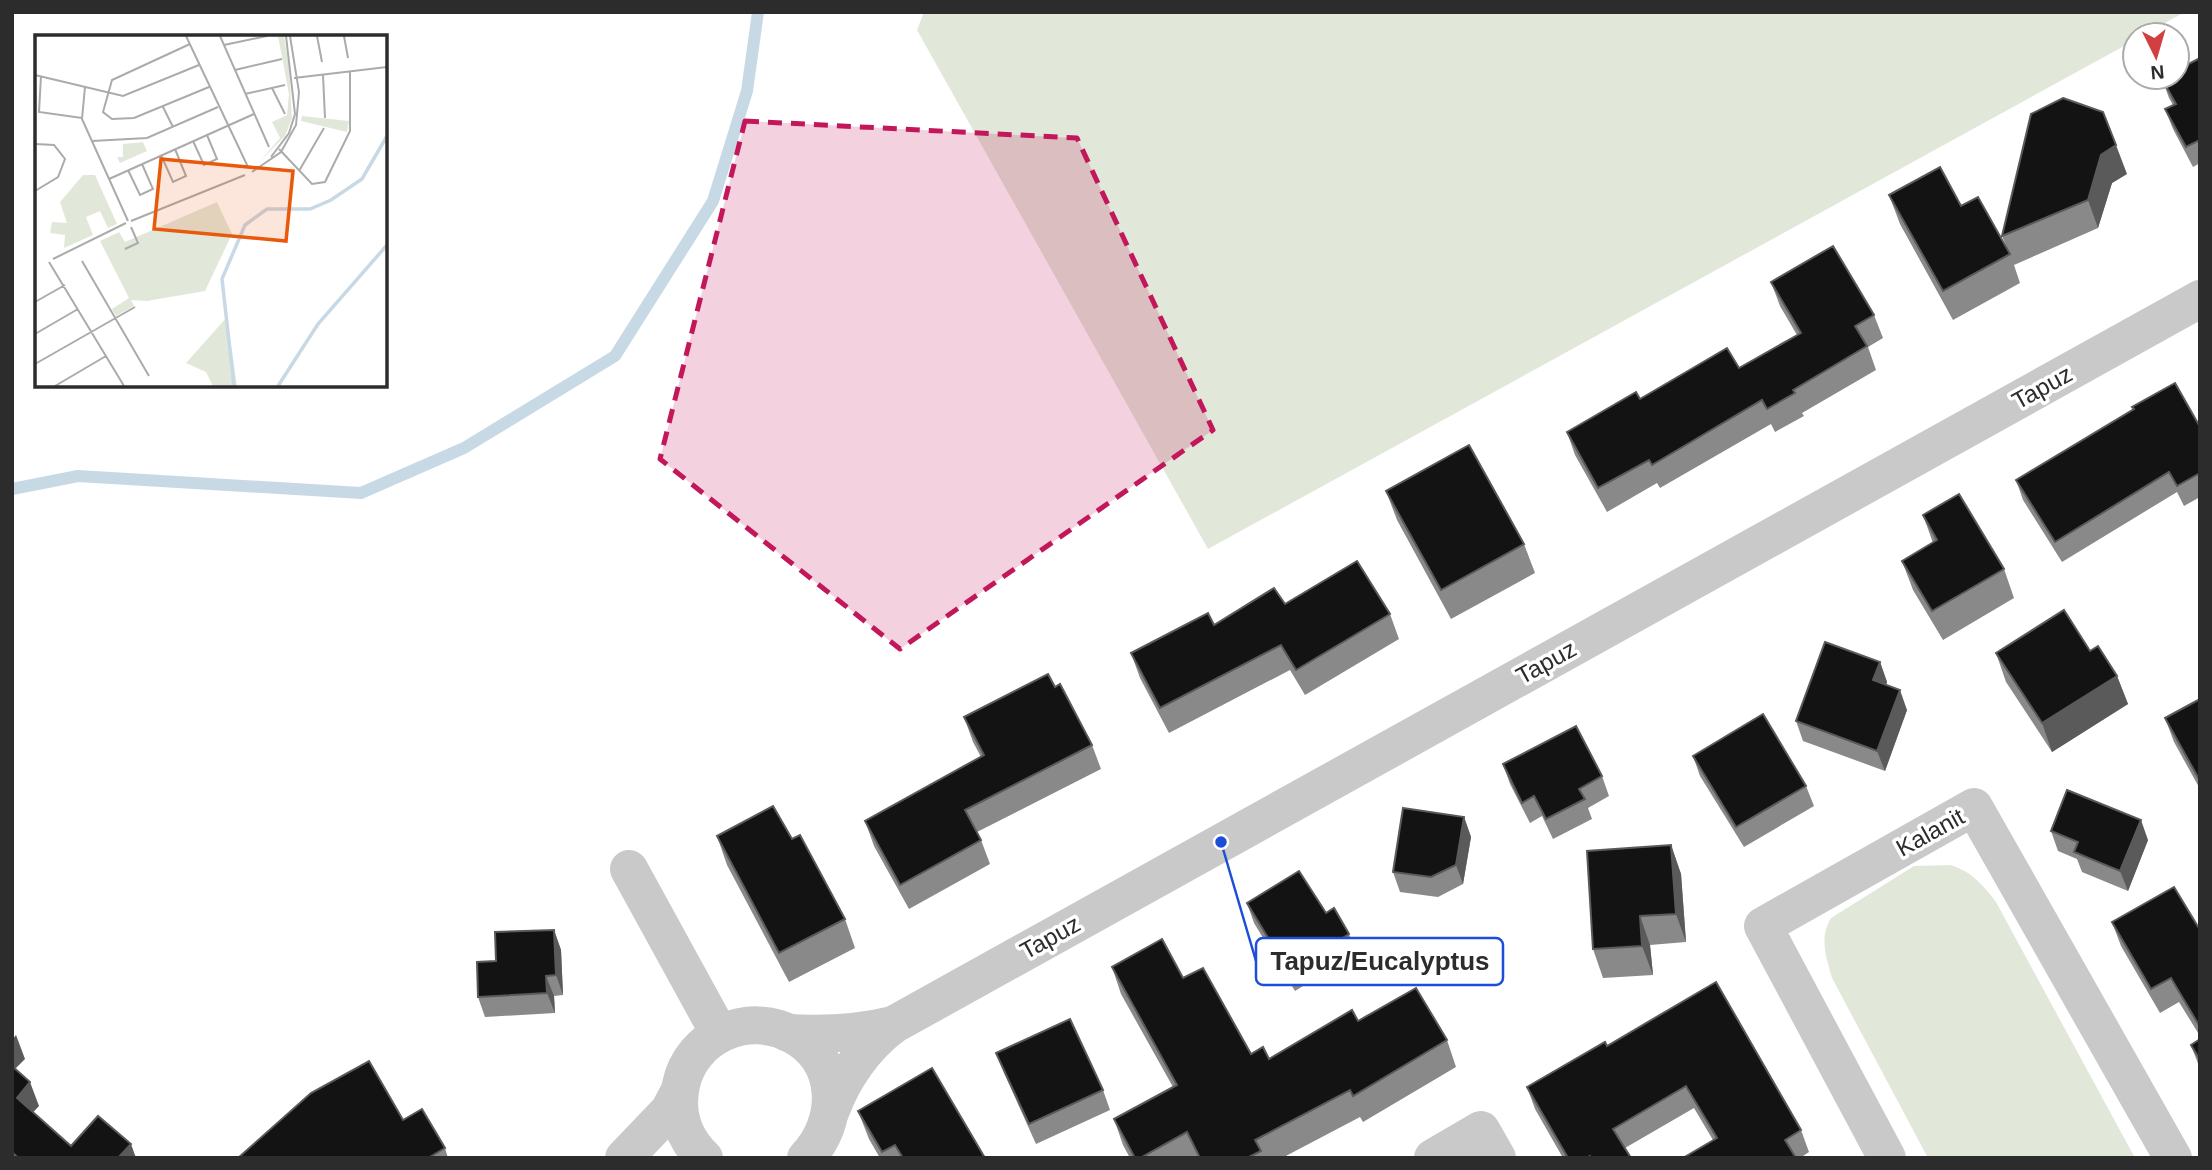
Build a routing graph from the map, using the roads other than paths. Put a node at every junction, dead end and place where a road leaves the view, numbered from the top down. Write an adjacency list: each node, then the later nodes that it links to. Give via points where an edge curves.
1 (2200, 299): 3 (street, Tapuz)
2 (629, 869): 4 (street)
3 (893, 1025): 5 (street, Tapuz, via 831,1035); 7 (street, Tapuz, via 874,1041 842,1086)
4 (719, 1033): 5 (street, Tapuz, via 748,1025); 6 (street, via 688,1064)
5 (788, 1033): 7 (street, via 815,1053 823,1066 831,1094)
6 (679, 1093): 8 (street, via 664,1117); 9 (street, via 682,1123)
7 (827, 1131): 10 (street, Tapuz)
8 (624, 1158)
9 (704, 1158)
10 (806, 1158)
11 (1433, 1158): 12 (street, via 1481,1130)
12 (1497, 1158)
13 (1887, 1158): 14 (street, Kalanit, via 1763,926 1974,807)
14 (2173, 1158)

